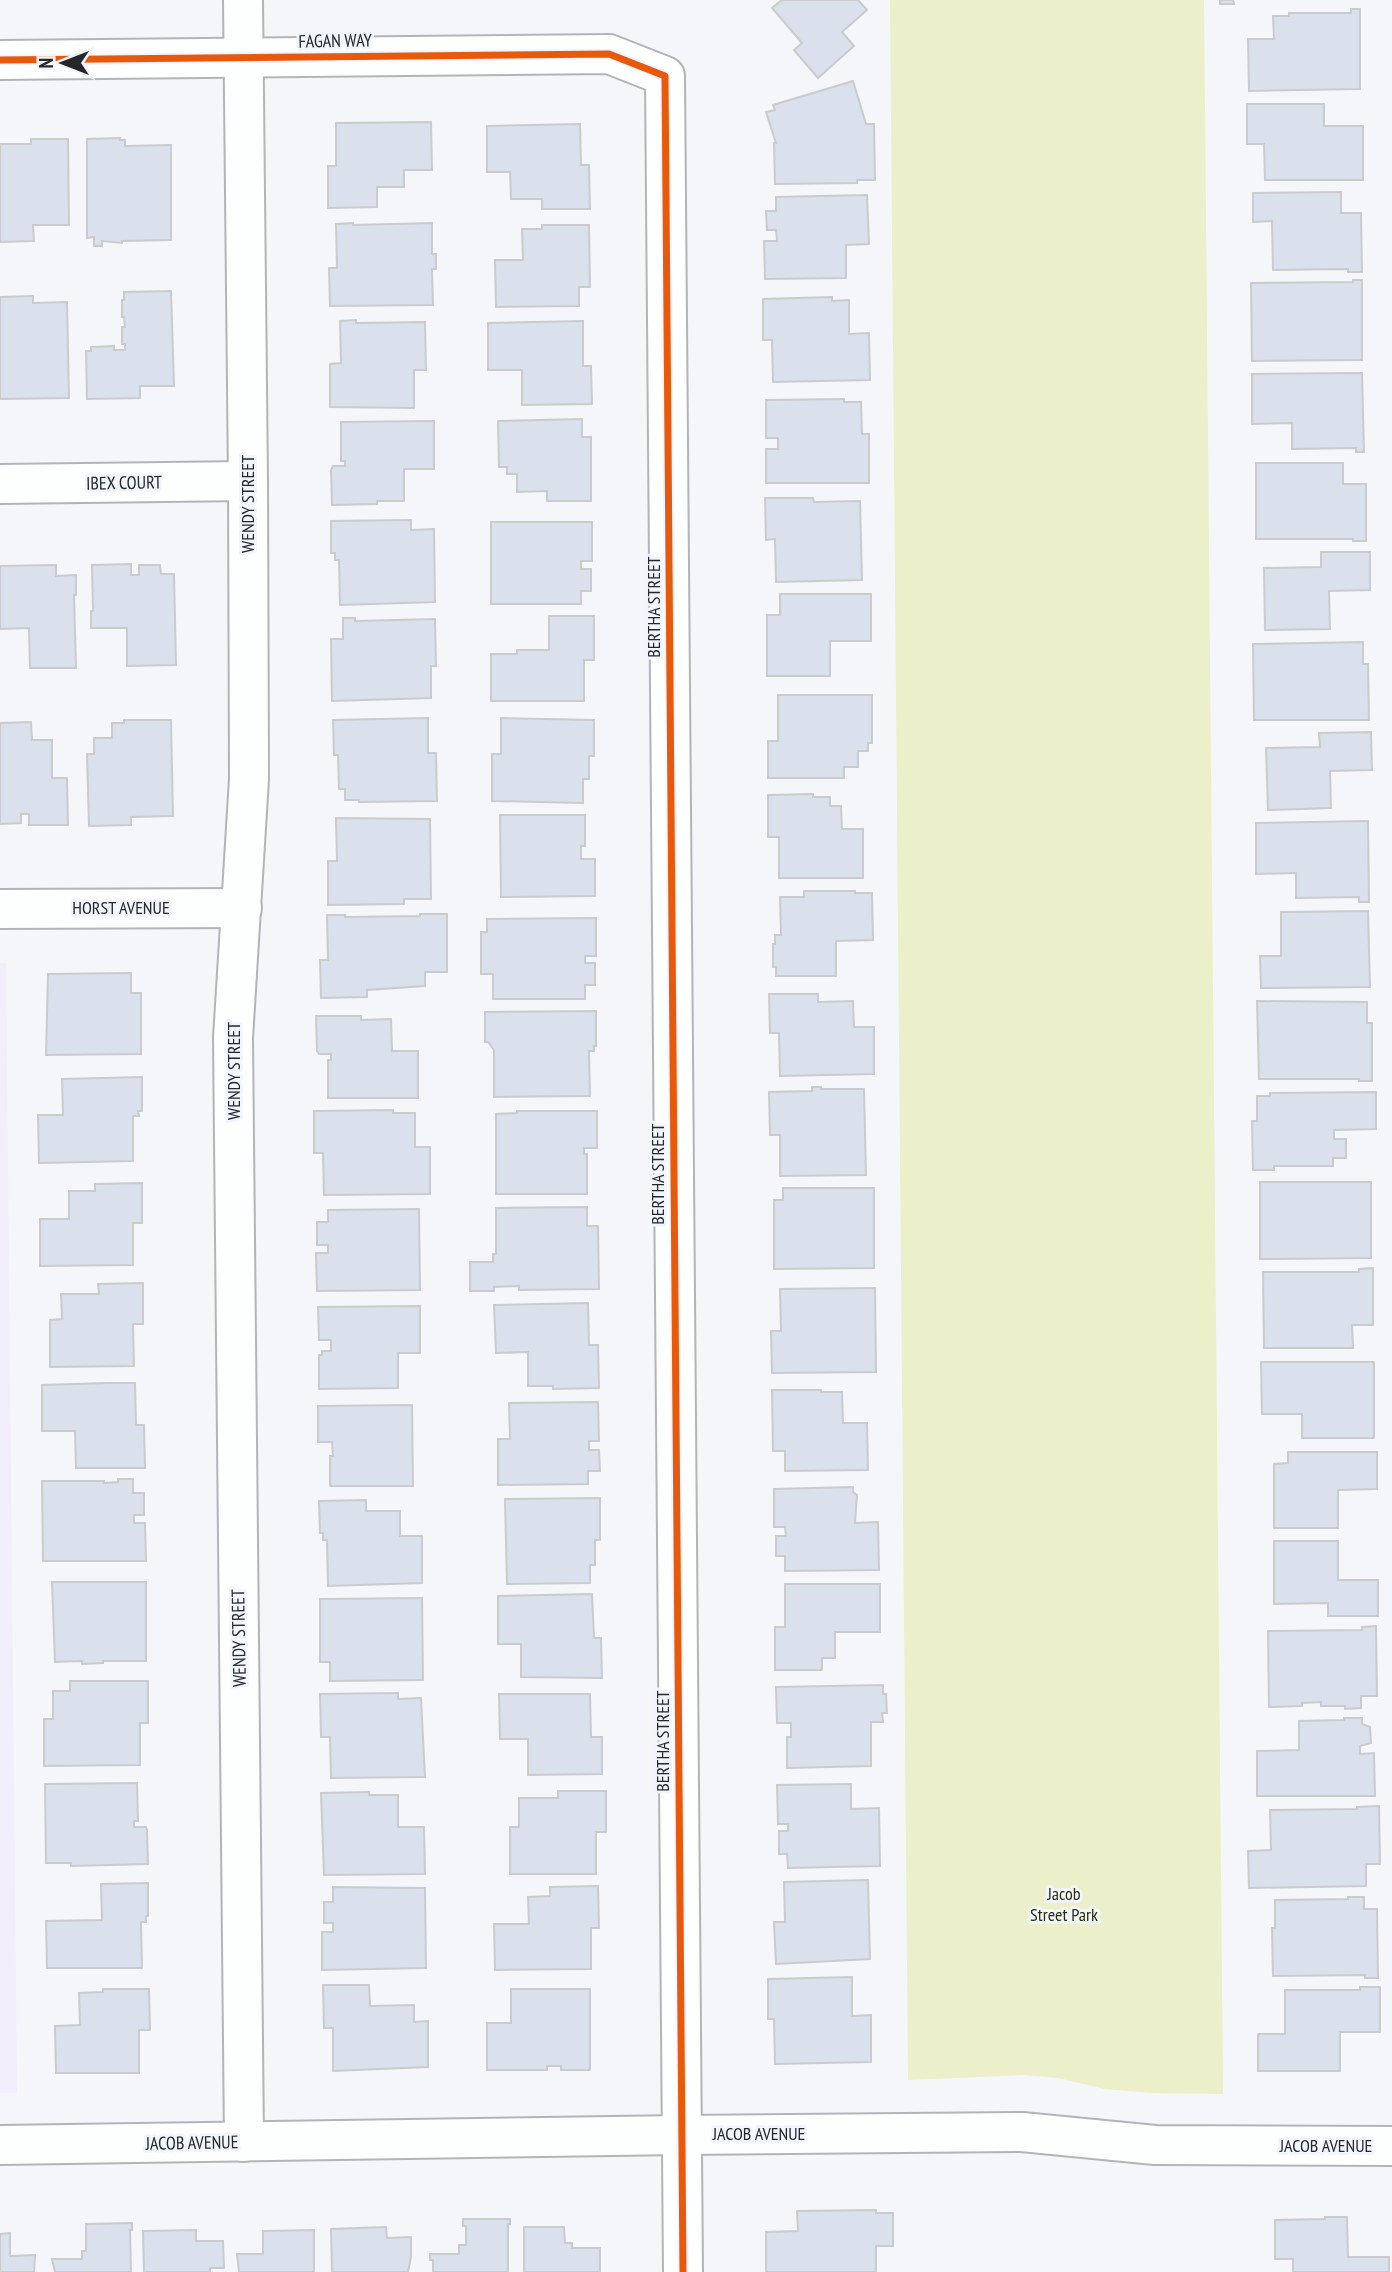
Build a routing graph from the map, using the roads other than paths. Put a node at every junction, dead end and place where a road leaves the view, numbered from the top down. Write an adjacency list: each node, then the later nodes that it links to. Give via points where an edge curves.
1 (243, 0): 2 (street, WENDY STREET)
2 (244, 57): 3 (street, FAGAN WAY); 4 (street, FAGAN WAY, via 610,54); 5 (street, WENDY STREET)
3 (0, 60)
4 (665, 76): 9 (street, BERTHA STREET)
5 (248, 481): 6 (street, IBEX COURT); 7 (street, WENDY STREET, via 249,779)
6 (0, 484)
7 (242, 908): 8 (street, HORST AVENUE); 10 (street, WENDY STREET, via 233,1038)
8 (0, 909)
9 (682, 2135): 10 (street, JACOB AVENUE); 12 (street, JACOB AVENUE, via 1022,2132 1155,2145); 13 (street, BERTHA STREET)
10 (244, 2142): 11 (street, JACOB AVENUE)
11 (0, 2146)
12 (1392, 2146)
13 (683, 2272)

